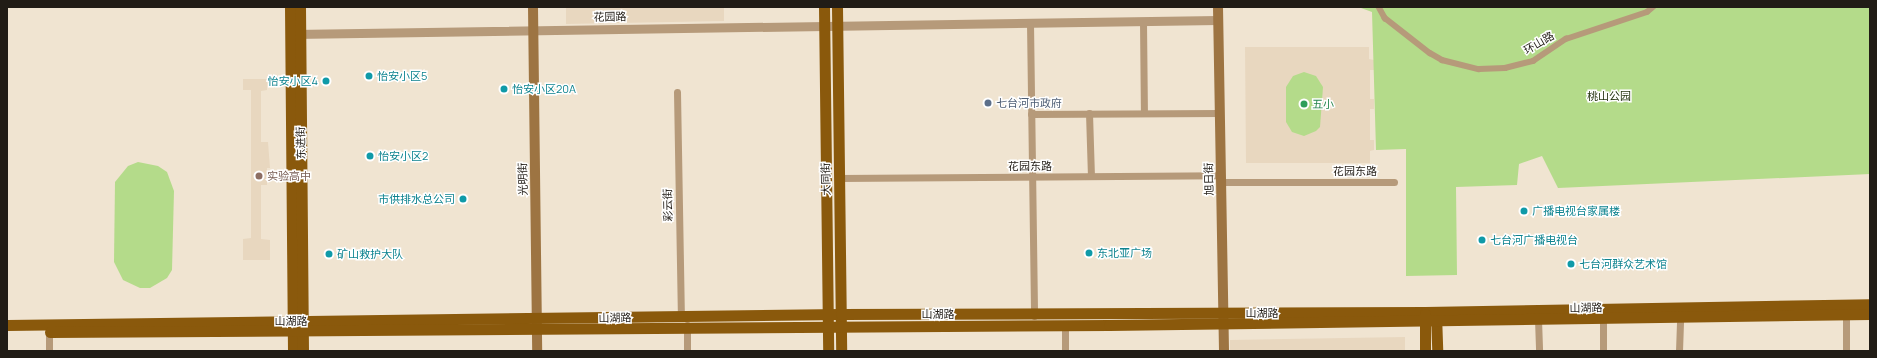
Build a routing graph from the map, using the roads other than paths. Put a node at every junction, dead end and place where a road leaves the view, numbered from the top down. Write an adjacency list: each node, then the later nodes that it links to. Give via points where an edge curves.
1 (290, 7): 15 (main road, 东进街)
2 (300, 7): 15 (main road, 东进街)
3 (533, 7): 14 (main road, 光明街)
4 (824, 7): 12 (main road, 大同街)
5 (837, 7): 13 (main road, 大同街)
6 (1218, 7): 9 (main road, 旭日街)
7 (1379, 7): 8 (street, 环山路, via 1385,18 1404,35 1442,60 1479,69 1505,68 1533,61 1566,39 1647,12)
8 (1653, 7)
9 (1218, 20): 10 (street, 花园路); 19 (main road, 旭日街)
10 (1143, 22): 11 (street, 花园路); 18 (street)
11 (1030, 23): 13 (street, 花园路); 20 (street)
12 (824, 26): 13 (street, 花园路); 14 (street, 花园路); 36 (main road, 大同街)
13 (837, 26): 23 (main road, 大同街)
14 (533, 31): 15 (street, 花园路); 38 (main road, 光明街)
15 (295, 34): 41 (main road, 东进街)
16 (677, 92): 35 (street, 彩云街)
17 (1088, 113): 18 (street); 20 (street); 22 (street)
18 (1144, 113): 19 (street)
19 (1220, 113): 24 (main road, 旭日街)
20 (1031, 114): 21 (street)
21 (1032, 176): 22 (street, 花园东路); 23 (street, 花园东路); 27 (street)
22 (1091, 176): 24 (street, 花园东路)
23 (839, 178): 37 (main road, 大同街)
24 (1221, 178): 25 (street, 花园东路); 32 (main road, 旭日街)
25 (1394, 182)
26 (1870, 304): 30 (main road, 山湖路)
27 (1034, 313): 32 (main road, 山湖路); 37 (main road, 山湖路); 42 (street)
28 (1870, 314): 29 (main road, 山湖路)
29 (1846, 315): 31 (main road, 山湖路); 59 (street)
30 (1431, 316): 32 (main road, 山湖路); 34 (main road, 山湖路); 54 (main road); 55 (main road)
31 (1680, 317): 33 (main road, 山湖路); 58 (street)
32 (1223, 318): 39 (main road, 山湖路); 53 (main road, 旭日街)
33 (1603, 318): 34 (main road, 山湖路); 57 (street)
34 (1538, 319): 56 (street)
35 (685, 320): 36 (main road, 山湖路); 38 (main road, 山湖路); 49 (street, 彩云街)
36 (828, 320): 37 (main road, 山湖路); 50 (main road, 大同街)
37 (841, 320): 42 (main road, 山湖路); 51 (main road, 大同街)
38 (537, 324): 41 (main road, 山湖路); 48 (main road, 光明街)
39 (1065, 324): 42 (main road, 山湖路); 52 (street)
40 (7, 325): 41 (main road, 山湖路)
41 (298, 325): 43 (main road, 山湖路); 46 (main road, 东进街); 47 (main road, 东进街)
42 (1034, 325)
43 (49, 332): 44 (main road, 山湖路); 45 (street)
44 (7, 333)
45 (49, 351)
46 (293, 351)
47 (303, 351)
48 (537, 351)
49 (687, 351)
50 (828, 351)
51 (841, 351)
52 (1065, 351)
53 (1224, 351)
54 (1425, 351)
55 (1437, 351)
56 (1539, 351)
57 (1603, 351)
58 (1680, 351)
59 (1846, 351)

